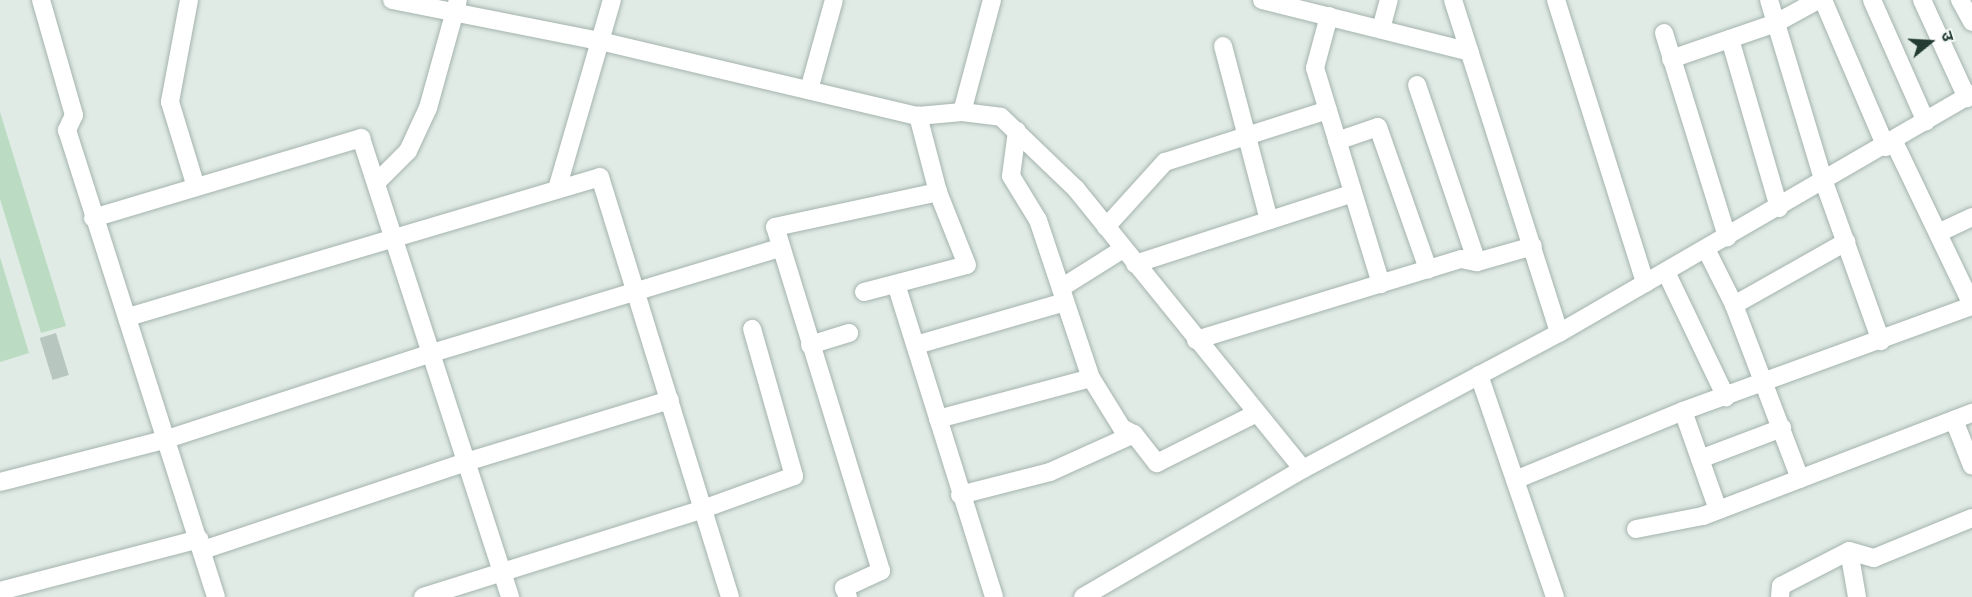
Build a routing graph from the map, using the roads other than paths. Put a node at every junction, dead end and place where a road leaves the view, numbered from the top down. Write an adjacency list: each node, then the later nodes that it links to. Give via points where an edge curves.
1 (42, 0): 47 (street, via 74,115 67,130)
2 (189, 0): 41 (street, via 170,102)
3 (392, 0): 17 (street)
4 (612, 0): 24 (street)
5 (834, 0): 29 (street)
6 (992, 0): 32 (street)
7 (1262, 0): 16 (street)
8 (1389, 0): 21 (street)
9 (1453, 0): 26 (street)
10 (1556, 0): 62 (street)
11 (1769, 0): 20 (street)
12 (1821, 0): 20 (street); 38 (street)
13 (1872, 0): 34 (street)
14 (1922, 0): 30 (street)
15 (1960, 0): 19 (street)
16 (1282, 3): 18 (street)
17 (456, 6): 24 (street); 40 (street, via 423,119 408,151)
18 (1329, 16): 21 (street); 31 (street, via 1315,68)
19 (1972, 22)
20 (1776, 23): 23 (street); 39 (street)
21 (1382, 29): 26 (street)
22 (1664, 33): 27 (street)
23 (1730, 39): 27 (street); 45 (street)
24 (600, 41): 29 (street); 42 (street)
25 (1223, 46): 36 (street)
26 (1470, 52): 54 (street)
27 (1671, 59): 52 (street)
28 (1417, 85): 58 (street)
29 (809, 90): 33 (street)
30 (1969, 96): 34 (street)
31 (1328, 110): 36 (street); 37 (street)
32 (962, 112): 33 (street); 35 (street, via 1001,117)
33 (918, 116): 43 (street)
34 (1926, 122): 38 (street)
35 (1017, 131): 49 (street, via 1076,189); 67 (street, via 1011,176 1038,220)
36 (1246, 136): 48 (street); 49 (street, via 1165,162)
37 (1337, 141): 44 (street); 60 (street, via 1378,127)
38 (1890, 144): 39 (street); 50 (street)
39 (1824, 182): 45 (street); 53 (street)
40 (376, 183): 41 (street, via 362,138); 51 (street)
41 (196, 187): 47 (street)
42 (557, 189): 51 (street); 66 (street, via 600,177)
43 (938, 192): 55 (street, via 775,227); 63 (street, via 967,265)
44 (1353, 193): 48 (street); 64 (street)
45 (1779, 208): 52 (street)
46 (1972, 217): 50 (street)
47 (93, 218): 70 (street)
48 (1269, 220): 59 (street)
49 (1106, 227): 56 (street)
50 (1938, 233): 69 (street)
51 (395, 236): 70 (street); 78 (street)
52 (1727, 237): 57 (street)
53 (1846, 242): 68 (street); 75 (street)
54 (1533, 246): 58 (street); 73 (street)
55 (779, 248): 66 (street); 76 (street)
56 (1123, 249): 59 (street); 67 (street)
57 (1706, 249): 61 (street); 68 (street)
58 (1477, 262): 60 (street, via 1461,259)
59 (1135, 264): 74 (street)
60 (1428, 269): 64 (street)
61 (1666, 272): 62 (street); 82 (street)
62 (1646, 283): 73 (street)
63 (896, 284): 65 (street); 77 (street)
64 (1381, 284): 74 (street)
65 (864, 292)
66 (635, 295): 78 (street); 83 (street)
67 (1063, 295): 77 (street); 80 (street)
68 (1734, 305): 81 (street)
69 (1972, 305): 75 (street)
70 (128, 317): 91 (street)
71 (752, 329): 100 (street, via 794,476)
72 (849, 333): 76 (street)
73 (1559, 333): 79 (street)
74 (1196, 340): 86 (street)
75 (1881, 341): 81 (street)
76 (810, 345): 112 (street, via 881,571 844,588)
77 (916, 345): 87 (street)
78 (432, 353): 91 (street); 93 (street)
79 (1479, 375): 95 (street); 97 (street)
80 (1091, 378): 87 (street); 90 (street, via 1122,428)
81 (1764, 380): 82 (street); 89 (street)
82 (1726, 397): 84 (street)
83 (670, 400): 93 (street); 100 (street)
84 (1683, 411): 92 (street); 97 (street)
85 (1972, 413): 88 (street)
86 (1255, 414): 90 (street, via 1157,463); 95 (street)
87 (938, 419): 99 (street)
88 (1954, 420): 94 (street); 96 (street)
89 (1782, 428): 92 (street); 96 (street)
90 (1134, 434): 99 (street, via 1050,472)
91 (164, 440): 98 (street); 104 (street)
92 (1700, 459): 101 (street)
93 (465, 462): 104 (street); 106 (street)
94 (1972, 466)
95 (1302, 469): 114 (street)
96 (1800, 478): 101 (street)
97 (1515, 480): 115 (street)
98 (0, 482)
99 (960, 495): 113 (street)
100 (703, 509): 106 (street); 111 (street)
101 (1718, 510): 103 (street)
102 (1972, 518): 105 (street, via 1874,558)
103 (1636, 529)
104 (201, 544): 107 (street); 108 (street)
105 (1849, 551): 116 (street, via 1781,586); 117 (street)
106 (501, 571): 109 (street); 110 (street)
107 (0, 591)
108 (216, 597)
109 (423, 597)
110 (510, 597)
111 (730, 597)
112 (848, 597)
113 (994, 597)
114 (1083, 597)
115 (1555, 597)
116 (1780, 597)
117 (1857, 597)

